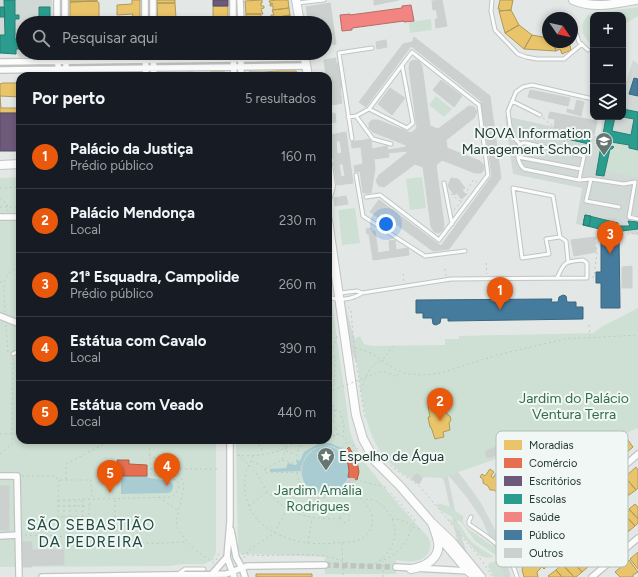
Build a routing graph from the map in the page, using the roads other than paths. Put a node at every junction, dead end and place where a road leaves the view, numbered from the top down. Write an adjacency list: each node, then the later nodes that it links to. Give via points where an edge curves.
1 (57, 0): 12 (street)
2 (65, 0): 13 (street)
3 (145, 0): 14 (street)
4 (153, 0): 15 (street)
5 (233, 0): 16 (street)
6 (240, 0): 17 (street)
7 (324, 0): 11 (lane)
8 (492, 0): 20 (lane, via 491,11 495,30 518,54 537,59 564,59)
9 (573, 0): 10 (main road, via 585,4 604,5)
10 (636, 0)
11 (297, 2): 18 (main road)
12 (58, 16)
13 (65, 16)
14 (145, 16)
15 (153, 16)
16 (233, 16)
17 (241, 16)
18 (299, 16)
19 (578, 40): 20 (lane)
20 (582, 44): 22 (lane)
21 (372, 48): 50 (lane, via 339,53)
22 (588, 50)
23 (145, 60): 24 (street); 30 (street); 35 (street)
24 (153, 60): 36 (street)
25 (233, 60): 33 (street)
26 (241, 60): 34 (street)
27 (297, 60): 34 (street)
28 (305, 60): 44 (main road)
29 (58, 61): 30 (street); 31 (street); 37 (street)
30 (66, 61): 38 (street)
31 (0, 62)
32 (402, 65): 47 (lane); 47 (lane, via 413,123 407,128); 67 (lane, via 412,52 478,104 488,175)
33 (233, 67): 34 (street); 36 (street); 42 (street)
34 (241, 67): 43 (street)
35 (146, 68): 36 (street); 38 (street); 40 (street)
36 (153, 68): 41 (street)
37 (58, 69): 38 (street); 39 (street)
38 (66, 69)
39 (0, 70)
40 (146, 72)
41 (154, 72)
42 (234, 72)
43 (241, 72)
44 (307, 72)
45 (590, 98): 46 (lane, via 532,85 516,92)
46 (512, 101): 48 (lane); 53 (lane, via 508,111 511,134)
47 (369, 109): 49 (lane)
48 (540, 115)
49 (356, 116): 50 (lane); 52 (lane, via 373,140)
50 (348, 117): 51 (lane)
51 (352, 139)
52 (391, 144)
53 (520, 146): 54 (lane); 57 (lane, via 526,143 584,156)
54 (518, 157): 57 (lane); 60 (lane, via 520,165 528,170)
55 (16, 164): 56 (main road)
56 (0, 165)
57 (582, 169): 60 (lane)
58 (356, 175): 70 (lane, via 362,216 425,256)
59 (591, 179): 60 (lane); 63 (lane, via 586,201); 66 (lane, via 624,184 635,182 629,217)
60 (580, 180)
61 (444, 183): 67 (lane)
62 (366, 197): 67 (lane, via 380,195 439,240)
63 (619, 207)
64 (0, 217): 65 (street)
65 (16, 217)
66 (638, 219)
67 (452, 224)
68 (560, 237): 68 (lane, via 546,239 548,254 522,258 513,188 553,196); 71 (lane, via 566,241)
69 (332, 246): 74 (main road)
70 (465, 251)
71 (568, 261): 72 (lane); 72 (lane, via 583,260 587,263 587,278)
72 (557, 278): 73 (lane, via 446,280)
73 (362, 293): 74 (lane, via 356,296); 74 (lane, via 357,290)
74 (339, 296): 75 (lane, via 335,300); 86 (main road, via 358,423 363,439 375,461 400,486)
75 (332, 298)
76 (3, 317): 77 (street)
77 (16, 322)
78 (16, 352): 79 (lane)
79 (13, 354)
80 (230, 444): 85 (street)
81 (638, 454): 82 (street)
82 (628, 463)
83 (0, 476): 87 (street, via 17,476)
84 (471, 517): 90 (lane, via 469,524)
85 (230, 522): 92 (street); 97 (street, via 236,557)
86 (433, 527): 99 (main road, via 438,545 435,556 425,565); 100 (main road); 104 (main road, via 452,542)
87 (18, 535): 88 (street); 105 (street)
88 (0, 536)
89 (638, 538): 91 (street)
90 (496, 543)
91 (628, 546)
92 (227, 557): 102 (street); 103 (street)
93 (325, 565): 97 (street)
94 (396, 567): 99 (street)
95 (514, 567): 108 (lane)
96 (604, 567): 109 (street)
97 (242, 568): 103 (street); 107 (street)
98 (204, 569): 101 (lane, via 185,569)
99 (410, 569): 100 (street)
100 (468, 571): 104 (main road)
101 (178, 574): 102 (street); 106 (street)
102 (212, 574): 103 (street)
103 (233, 574)
104 (479, 576)
105 (19, 577)
106 (42, 577)
107 (245, 577)
108 (517, 577)
109 (592, 577)

